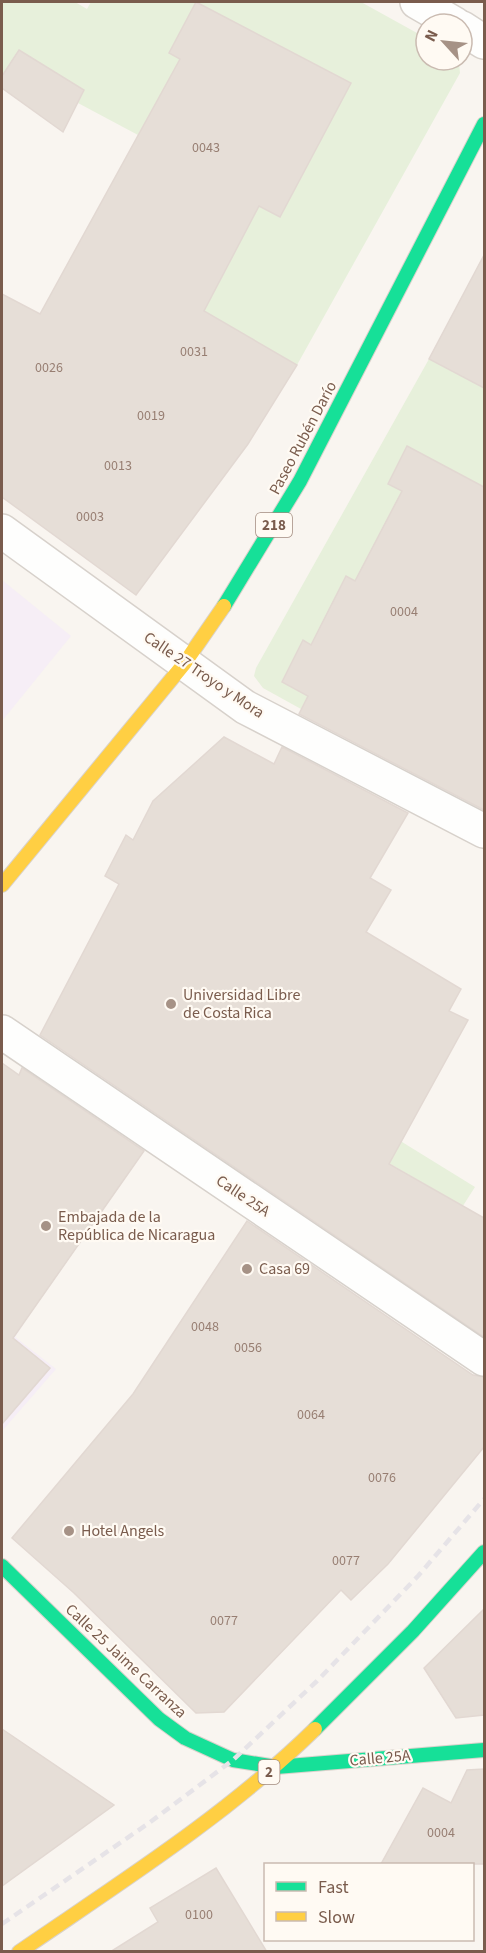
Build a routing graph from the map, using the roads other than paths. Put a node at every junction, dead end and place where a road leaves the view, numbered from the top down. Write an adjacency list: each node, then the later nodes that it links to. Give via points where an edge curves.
1 (417, 2): 2 (street)
2 (434, 12)
3 (484, 124): 5 (main road, Paseo Rubén Darío / 218, via 300,482 230,598)
4 (2, 531): 5 (street, Calle 27 Troyo y Mora)
5 (184, 664): 6 (street, Calle 27 Troyo y Mora, via 245,707); 7 (main road, Paseo Rubén Darío / 218)
6 (484, 831)
7 (2, 885)
8 (2, 1032): 9 (street, Calle 25A)
9 (484, 1359)
10 (484, 1552): 13 (main road, 2, via 412,1631)
11 (2, 1566): 13 (main road, Calle 25 Jaime Carranza, via 159,1719 185,1738 233,1760)
12 (484, 1750): 13 (main road, Calle 25A)
13 (276, 1767): 14 (main road, 2, via 189,1836)
14 (19, 1952)

